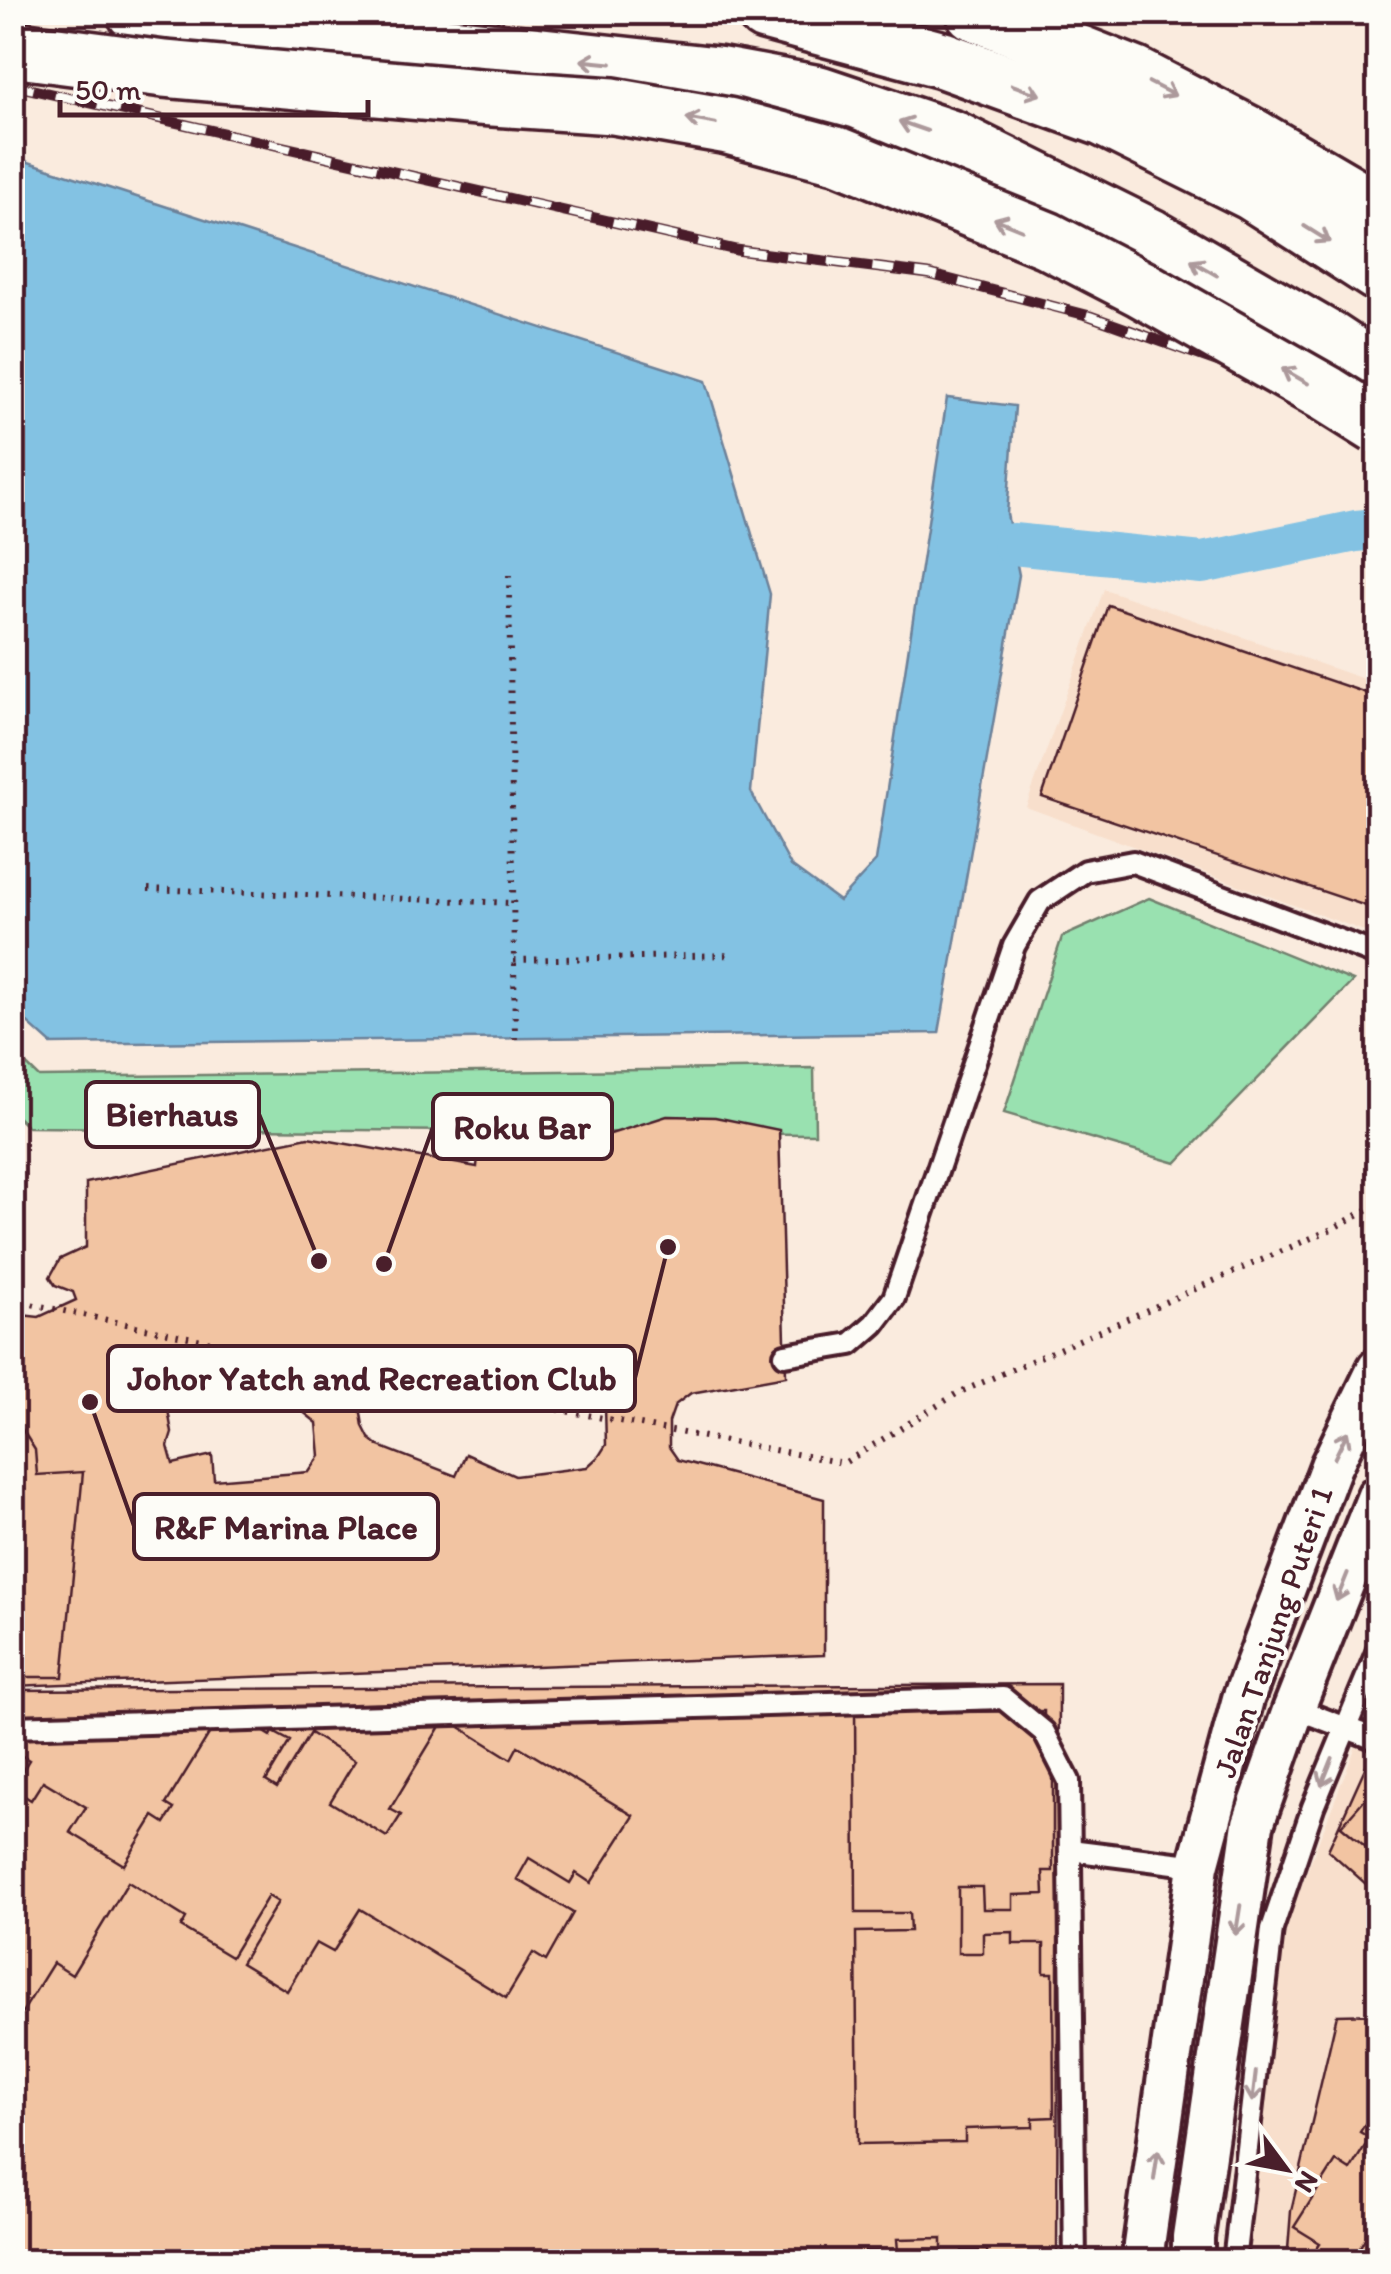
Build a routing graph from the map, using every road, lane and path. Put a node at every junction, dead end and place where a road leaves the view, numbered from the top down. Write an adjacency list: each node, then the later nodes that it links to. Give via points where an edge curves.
1 (134, 12): 7 (highway, one-way to 1, via 1151,238 953,139 819,94 717,75)
2 (765, 12): 6 (highway, one-way to 6, via 944,60 1103,118 1252,192)
3 (974, 12): 5 (highway, one-way to 5, via 1134,75)
4 (16, 49): 8 (highway, one-way to 4, bridge, via 1047,240 840,156 728,126 613,106 219,74)
5 (1378, 210)
6 (1378, 273)
7 (1378, 372)
8 (1378, 426)
9 (509, 575): 11 (path)
10 (148, 889): 11 (path)
11 (514, 903): 14 (path)
12 (732, 954): 14 (path)
13 (1378, 955): 18 (lane, via 1132,862 1084,871 1040,901 1014,946 894,1298 851,1344)
14 (514, 960): 15 (path)
15 (516, 1038)
16 (1378, 1204): 17 (path, via 958,1393 844,1463)
17 (12, 1300)
18 (785, 1354)
19 (1378, 1368): 27 (street, Jalan Tanjung Puteri 1, one-way to 19, via 1243,1699 1331,1466)
20 (1378, 1496): 22 (street, Jalan Tanjung Puteri 1, one-way to 22)
21 (1378, 1650): 23 (lane)
22 (1294, 1708): 23 (lane); 30 (street, Jalan Tanjung Puteri 1, one-way to 30, via 1253,1824)
23 (1345, 1726): 25 (lane); 31 (lane, one-way to 31, via 1272,1929)
24 (12, 1727): 26 (lane, via 1004,1698 1044,1732 1069,1781)
25 (1378, 1740)
26 (1070, 1850): 27 (lane); 28 (lane)
27 (1198, 1866): 29 (street, Jalan Tanjung Puteri 1, one-way to 27)
28 (1075, 2262)
29 (1145, 2262)
30 (1194, 2262)
31 (1234, 2262)

